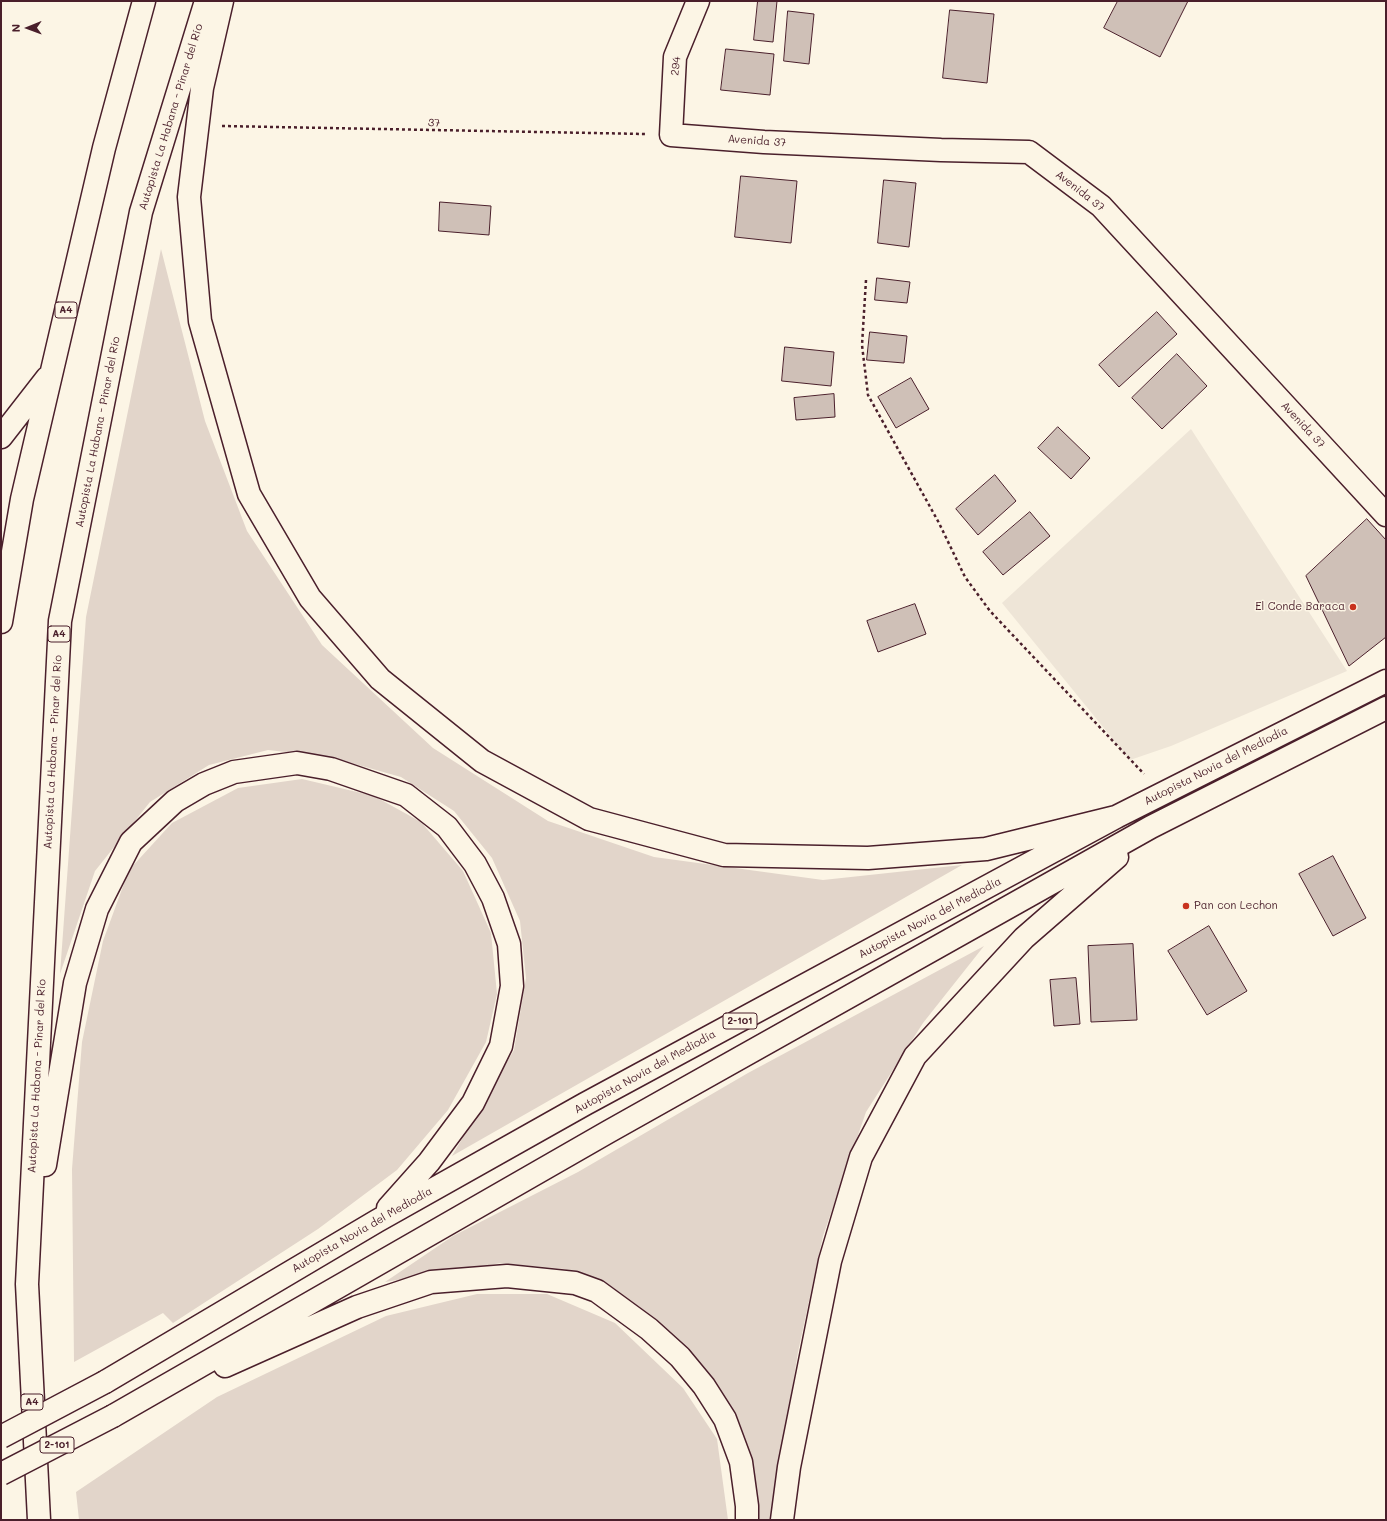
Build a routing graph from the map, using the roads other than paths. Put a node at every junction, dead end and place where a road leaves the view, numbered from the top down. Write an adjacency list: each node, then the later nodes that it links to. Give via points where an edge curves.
1 (144, 1): 6 (main road, A4, via 104,148)
2 (206, 1): 15 (main road, Autopista La Habana - Pinar del Río / A4, via 141,212 60,621)
3 (222, 1): 12 (main road, via 202,88 188,197 200,321 249,494 310,598 380,679 482,761 589,818 724,855 868,858 986,849)
4 (698, 1): 5 (main road, 294, via 675,57)
5 (671, 135): 8 (main road, Avenida 37, via 764,142 1028,152 1101,206)
6 (52, 372): 7 (main road); 9 (main road, A4, via 22,499)
7 (1, 437)
8 (1386, 515)
9 (1, 622)
10 (1386, 681): 12 (main road, Autopista Novia del Mediodía / 2-101)
11 (1386, 708): 13 (main road, 2-101)
12 (1116, 817): 14 (main road, Autopista Novia del Mediodía / 2-101, via 585,1104)
13 (1151, 827): 16 (main road, 2-101, via 601,1136); 21 (main road, via 1024,938 915,1056 861,1157 830,1261 789,1467)
14 (377, 1221): 15 (main road, via 429,1162 473,1104 501,1046 512,986 509,944 493,898 475,864 447,827 406,795 331,769 297,763 234,772 204,784 175,801 145,828 131,842 97,908 75,983); 17 (main road, Autopista Novia del Mediodía / 2-101, bridge, via 105,1382)
15 (27, 1284): 19 (main road, Autopista La Habana - Pinar del Río / A4)
16 (113, 1416): 18 (main road, 2-101, bridge); 20 (main road, via 357,1307 431,1282 508,1276 575,1283 597,1291 649,1329 680,1357 704,1386 725,1419 741,1462)
17 (1, 1437)
18 (1, 1474)
19 (39, 1520)
20 (747, 1520)
21 (782, 1520)

